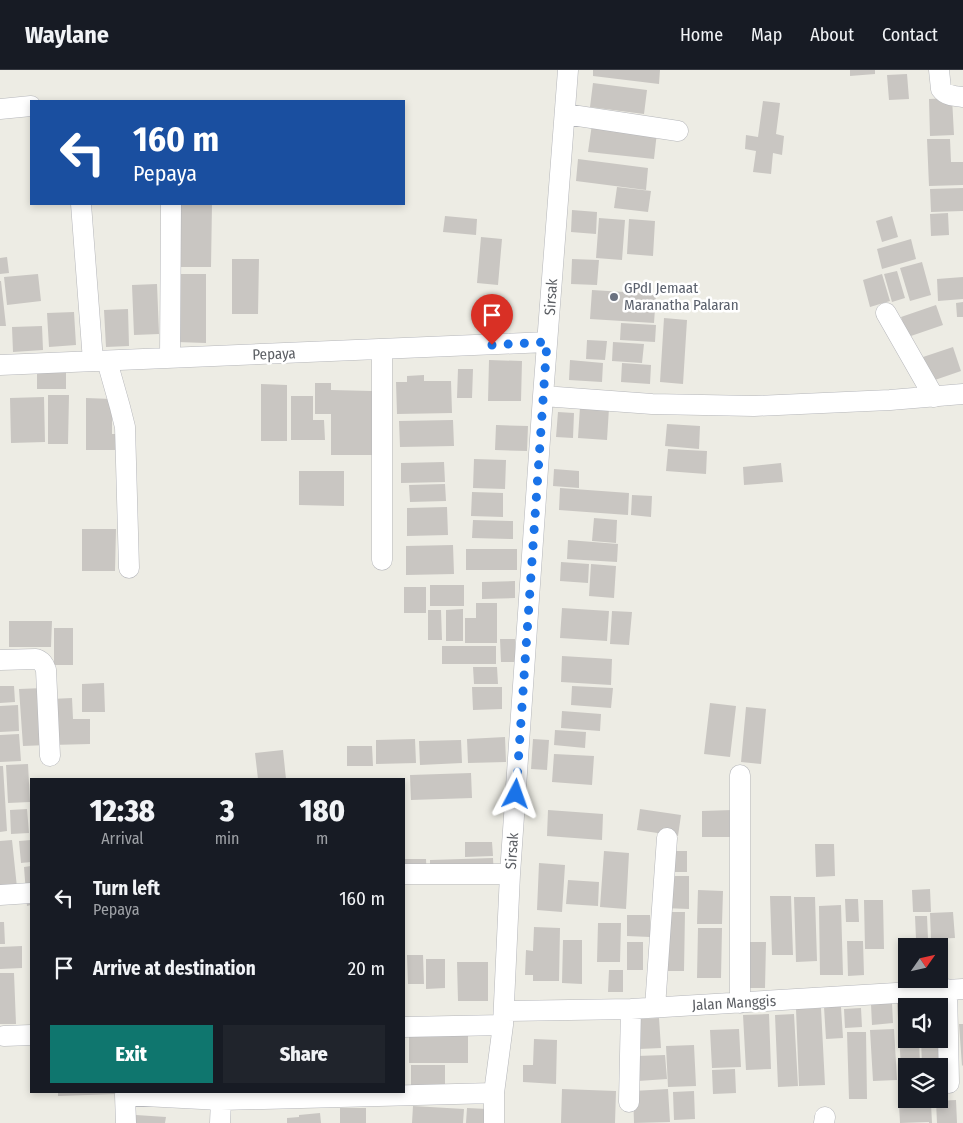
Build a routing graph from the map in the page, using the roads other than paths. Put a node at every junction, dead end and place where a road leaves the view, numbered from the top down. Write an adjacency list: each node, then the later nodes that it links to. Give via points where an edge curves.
1 (568, 70): 6 (street, Sirsak)
2 (939, 70): 3 (street, via 942,91)
3 (963, 97)
4 (30, 106): 5 (street)
5 (0, 109)
6 (565, 114): 7 (street); 11 (street, Sirsak)
7 (678, 131)
8 (81, 205): 14 (street)
9 (171, 205): 13 (street)
10 (886, 313): 18 (street)
11 (547, 342): 12 (street, Pepaya); 17 (street, Sirsak)
12 (382, 349): 13 (street, Pepaya); 19 (street)
13 (170, 358): 14 (street, Pepaya)
14 (100, 361): 15 (street, Pepaya); 20 (street, via 125,427)
15 (0, 365)
16 (963, 394): 18 (street)
17 (543, 396): 18 (street, via 652,404 754,406); 26 (street, Sirsak)
18 (934, 397)
19 (382, 560)
20 (128, 568)
21 (0, 660): 22 (street, via 36,659 45,664)
22 (50, 756)
23 (740, 775): 30 (street)
24 (667, 838): 31 (street)
25 (405, 874): 26 (street)
26 (510, 874): 33 (street, Sirsak)
27 (30, 893): 28 (street)
28 (0, 895)
29 (955, 989): 30 (street, Jalan Manggis); 37 (street)
30 (740, 1003): 31 (street, Jalan Manggis)
31 (655, 1008): 32 (street, Jalan Manggis)
32 (632, 1009): 33 (street, Jalan Manggis); 41 (street)
33 (503, 1018): 34 (street, Jalan Manggis); 39 (street, Sirsak)
34 (405, 1027)
35 (30, 1035): 36 (street)
36 (4, 1036)
37 (949, 1083)
38 (125, 1093): 40 (street); 42 (street)
39 (494, 1093): 40 (street); 44 (street, Sirsak)
40 (221, 1100): 43 (street)
41 (629, 1102)
42 (126, 1123)
43 (220, 1123)
44 (494, 1123)

